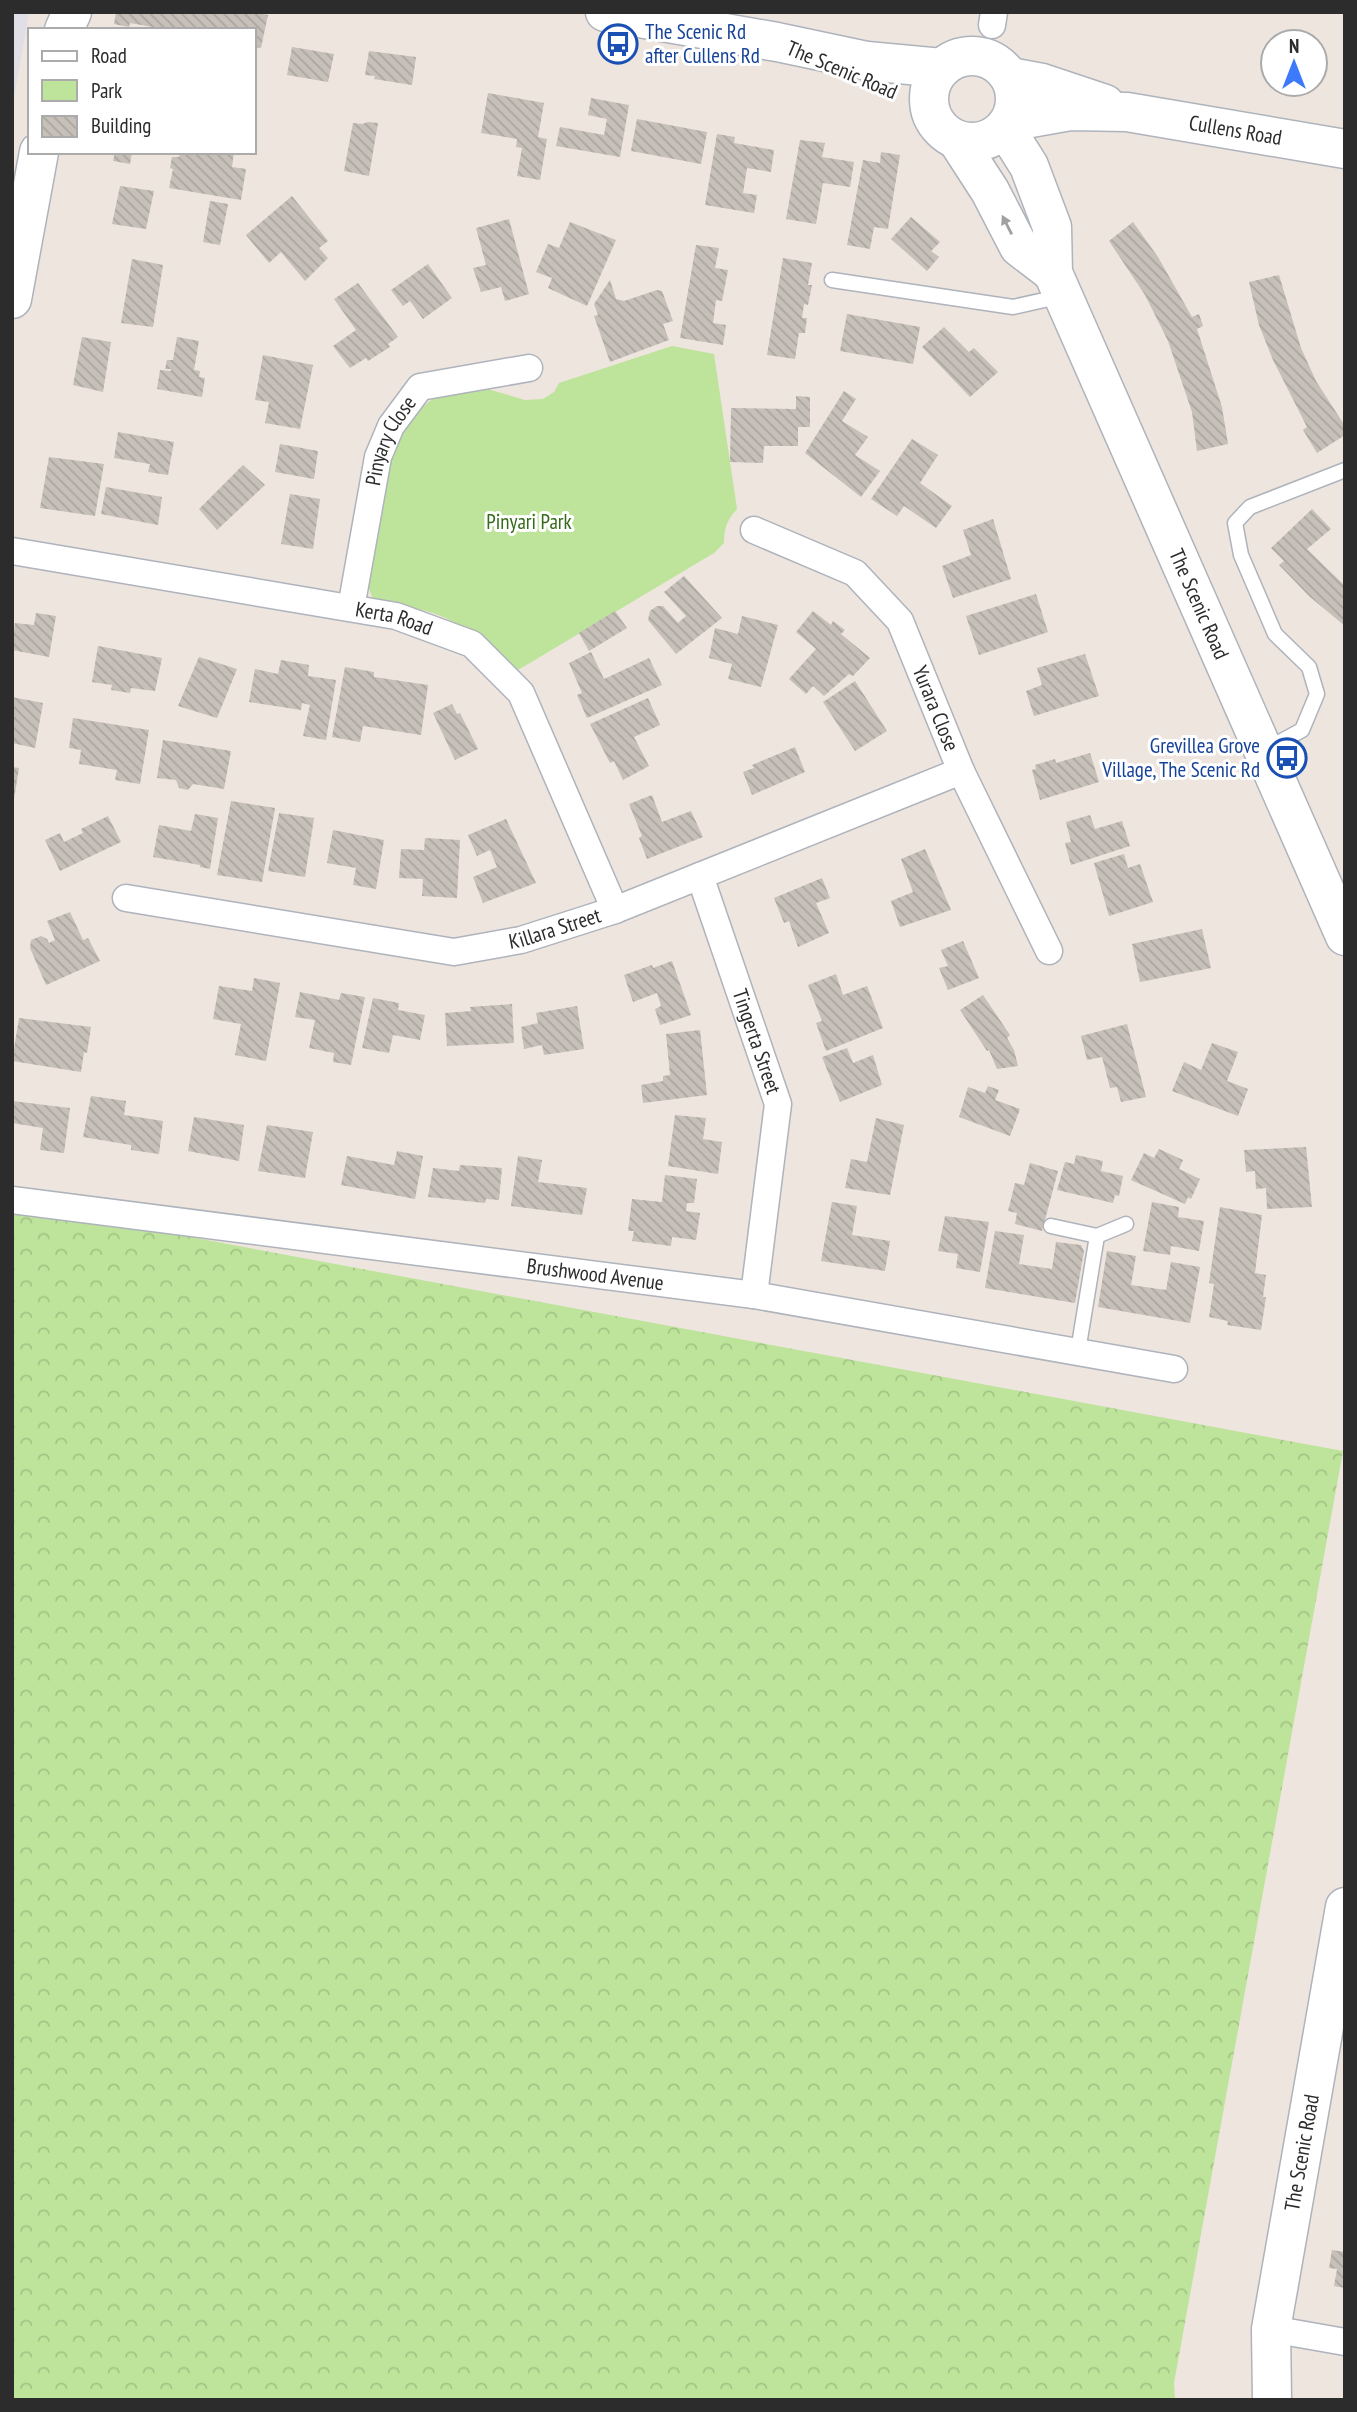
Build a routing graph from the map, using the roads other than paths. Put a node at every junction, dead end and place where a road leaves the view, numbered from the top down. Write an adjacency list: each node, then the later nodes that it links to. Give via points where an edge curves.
1 (72, 12): 3 (main road)
2 (605, 12): 4 (main road, The Scenic Road)
3 (64, 28)
4 (777, 42): 5 (main road, The Scenic Road, via 867,61); 9 (main road, The Scenic Road, via 904,96)
5 (942, 68): 6 (main road, via 978,56 1002,67); 9 (main road, via 934,78 929,103)
6 (1010, 77): 7 (main road, Cullens Road); 8 (main road, via 1016,100)
7 (1127, 111): 8 (main road, Cullens Road, via 1070,111); 10 (main road, Cullens Road)
8 (1007, 125): 9 (main road, via 995,136 970,143); 14 (main road, The Scenic Road, via 1029,166 1052,227)
9 (948, 134): 14 (main road, The Scenic Road, one-way to 9, via 1019,247 990,191)
10 (1345, 149)
11 (37, 154): 12 (main road)
12 (18, 230): 15 (main road)
13 (832, 280): 14 (lane, via 1013,307)
14 (1058, 284): 21 (main road, The Scenic Road)
15 (12, 299)
16 (529, 368): 20 (street, Pinyary Close, via 420,387 391,426 378,457)
17 (1345, 470): 21 (lane, via 1250,508 1235,523 1241,555 1275,634 1309,667 1317,694 1301,730)
18 (754, 530): 22 (street, Yurara Close, via 855,573 900,621)
19 (12, 551): 20 (street, Kerta Road)
20 (351, 608): 25 (street, Kerta Road, via 396,616 472,644 521,693)
21 (1263, 751): 26 (main road, The Scenic Road)
22 (961, 771): 23 (street, Killara Street); 27 (street, Yurara Close)
23 (700, 876): 25 (street, Killara Street); 32 (street, Tingerta Street, via 778,1104)
24 (126, 898): 25 (street, Killara Street, via 454,952 521,940)
25 (615, 910)
26 (1345, 936)
27 (1049, 951)
28 (12, 1200): 32 (street, Brushwood Avenue)
29 (1125, 1224): 31 (lane)
30 (1051, 1226): 31 (lane)
31 (1097, 1236): 33 (lane)
32 (754, 1295): 33 (street, Brushwood Avenue)
33 (1078, 1351): 34 (street, Brushwood Avenue)
34 (1174, 1368)
35 (1345, 1907): 36 (main road, The Scenic Road)
36 (1270, 2329): 37 (street); 38 (main road, The Scenic Road)
37 (1345, 2342)
38 (1272, 2400)

